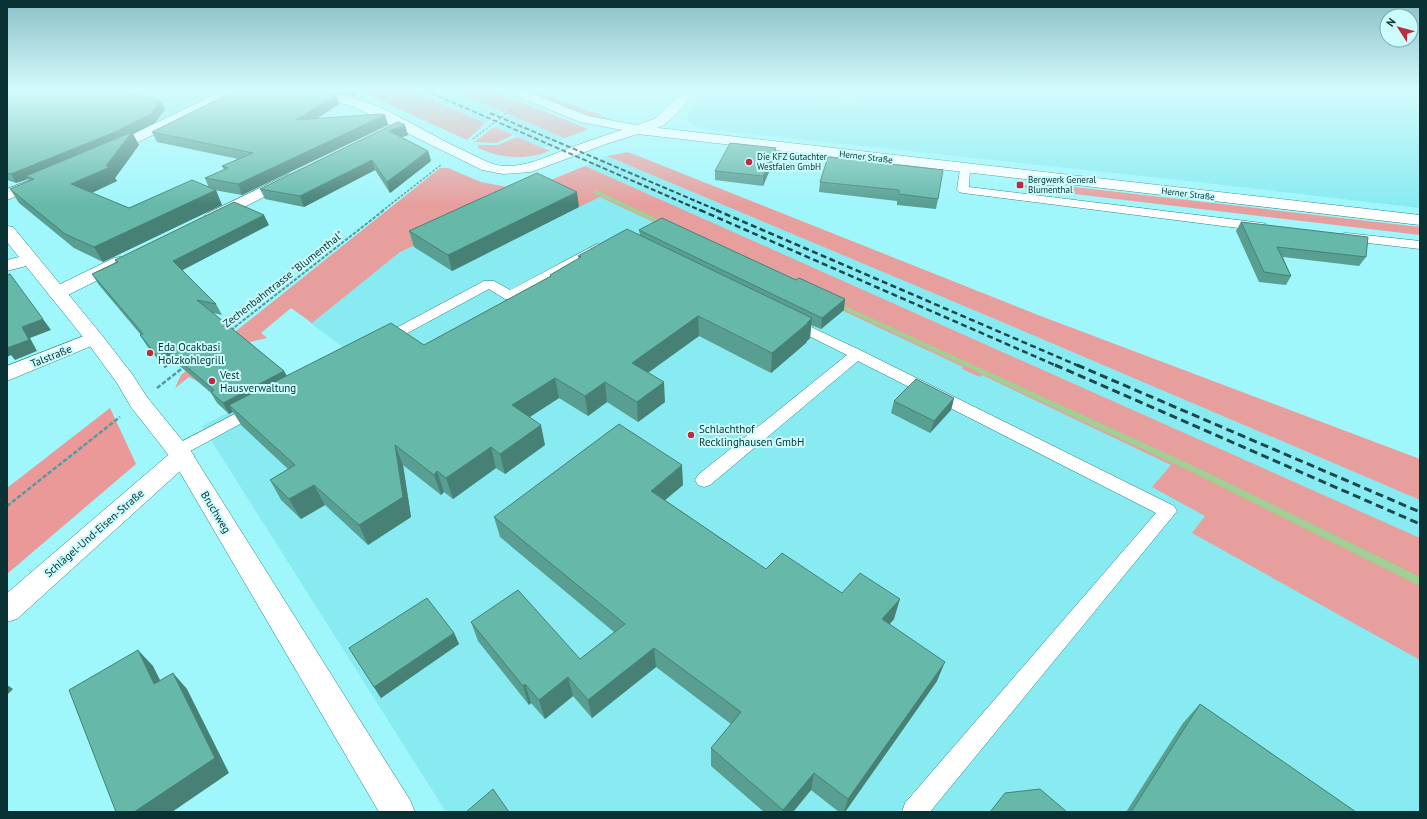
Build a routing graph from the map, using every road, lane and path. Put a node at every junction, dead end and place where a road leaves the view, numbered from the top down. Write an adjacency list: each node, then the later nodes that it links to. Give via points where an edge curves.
1 (158, 128): 9 (main road)
2 (396, 128): 8 (main road, Herner Straße)
3 (487, 128): 8 (path, Zechenbahntrasse "Blumenthal")
4 (629, 128): 7 (main road)
5 (634, 128): 7 (main road)
6 (642, 128): 7 (main road)
7 (637, 130): 8 (main road, Herner Straße, via 519,170 486,167); 10 (main road, Herner Straße)
8 (456, 153): 26 (path, Zechenbahntrasse "Blumenthal")
9 (95, 157)
10 (965, 169): 14 (main road, Herner Straße); 16 (lane, via 963,190)
11 (303, 172): 15 (main road)
12 (51, 176): 13 (main road)
13 (7, 195)
14 (1420, 220)
15 (198, 224)
16 (1272, 228)
17 (7, 232): 22 (main road, Bruchweg)
18 (1334, 235): 20 (lane)
19 (612, 240): 28 (lane, via 510,296 490,284)
20 (1420, 245)
21 (134, 255): 24 (main road)
22 (30, 259): 23 (main road); 24 (main road, Bruchweg)
23 (7, 266)
24 (57, 293): 27 (main road, Bruchweg)
25 (780, 316): 29 (lane)
26 (230, 330)
27 (94, 338): 31 (main road, Talstraße); 32 (main road, Bruchweg)
28 (371, 348)
29 (857, 354): 35 (lane); 39 (lane, via 1168,511)
30 (187, 364): 32 (path)
31 (7, 374)
32 (139, 402): 34 (main road, Bruchweg); 36 (path)
33 (265, 404): 34 (lane)
34 (180, 453): 37 (main road, Schlägel-Und-Eisen-Straße); 38 (main road, Bruchweg)
35 (704, 480)
36 (7, 506)
37 (7, 610)
38 (398, 812)
39 (914, 812)

